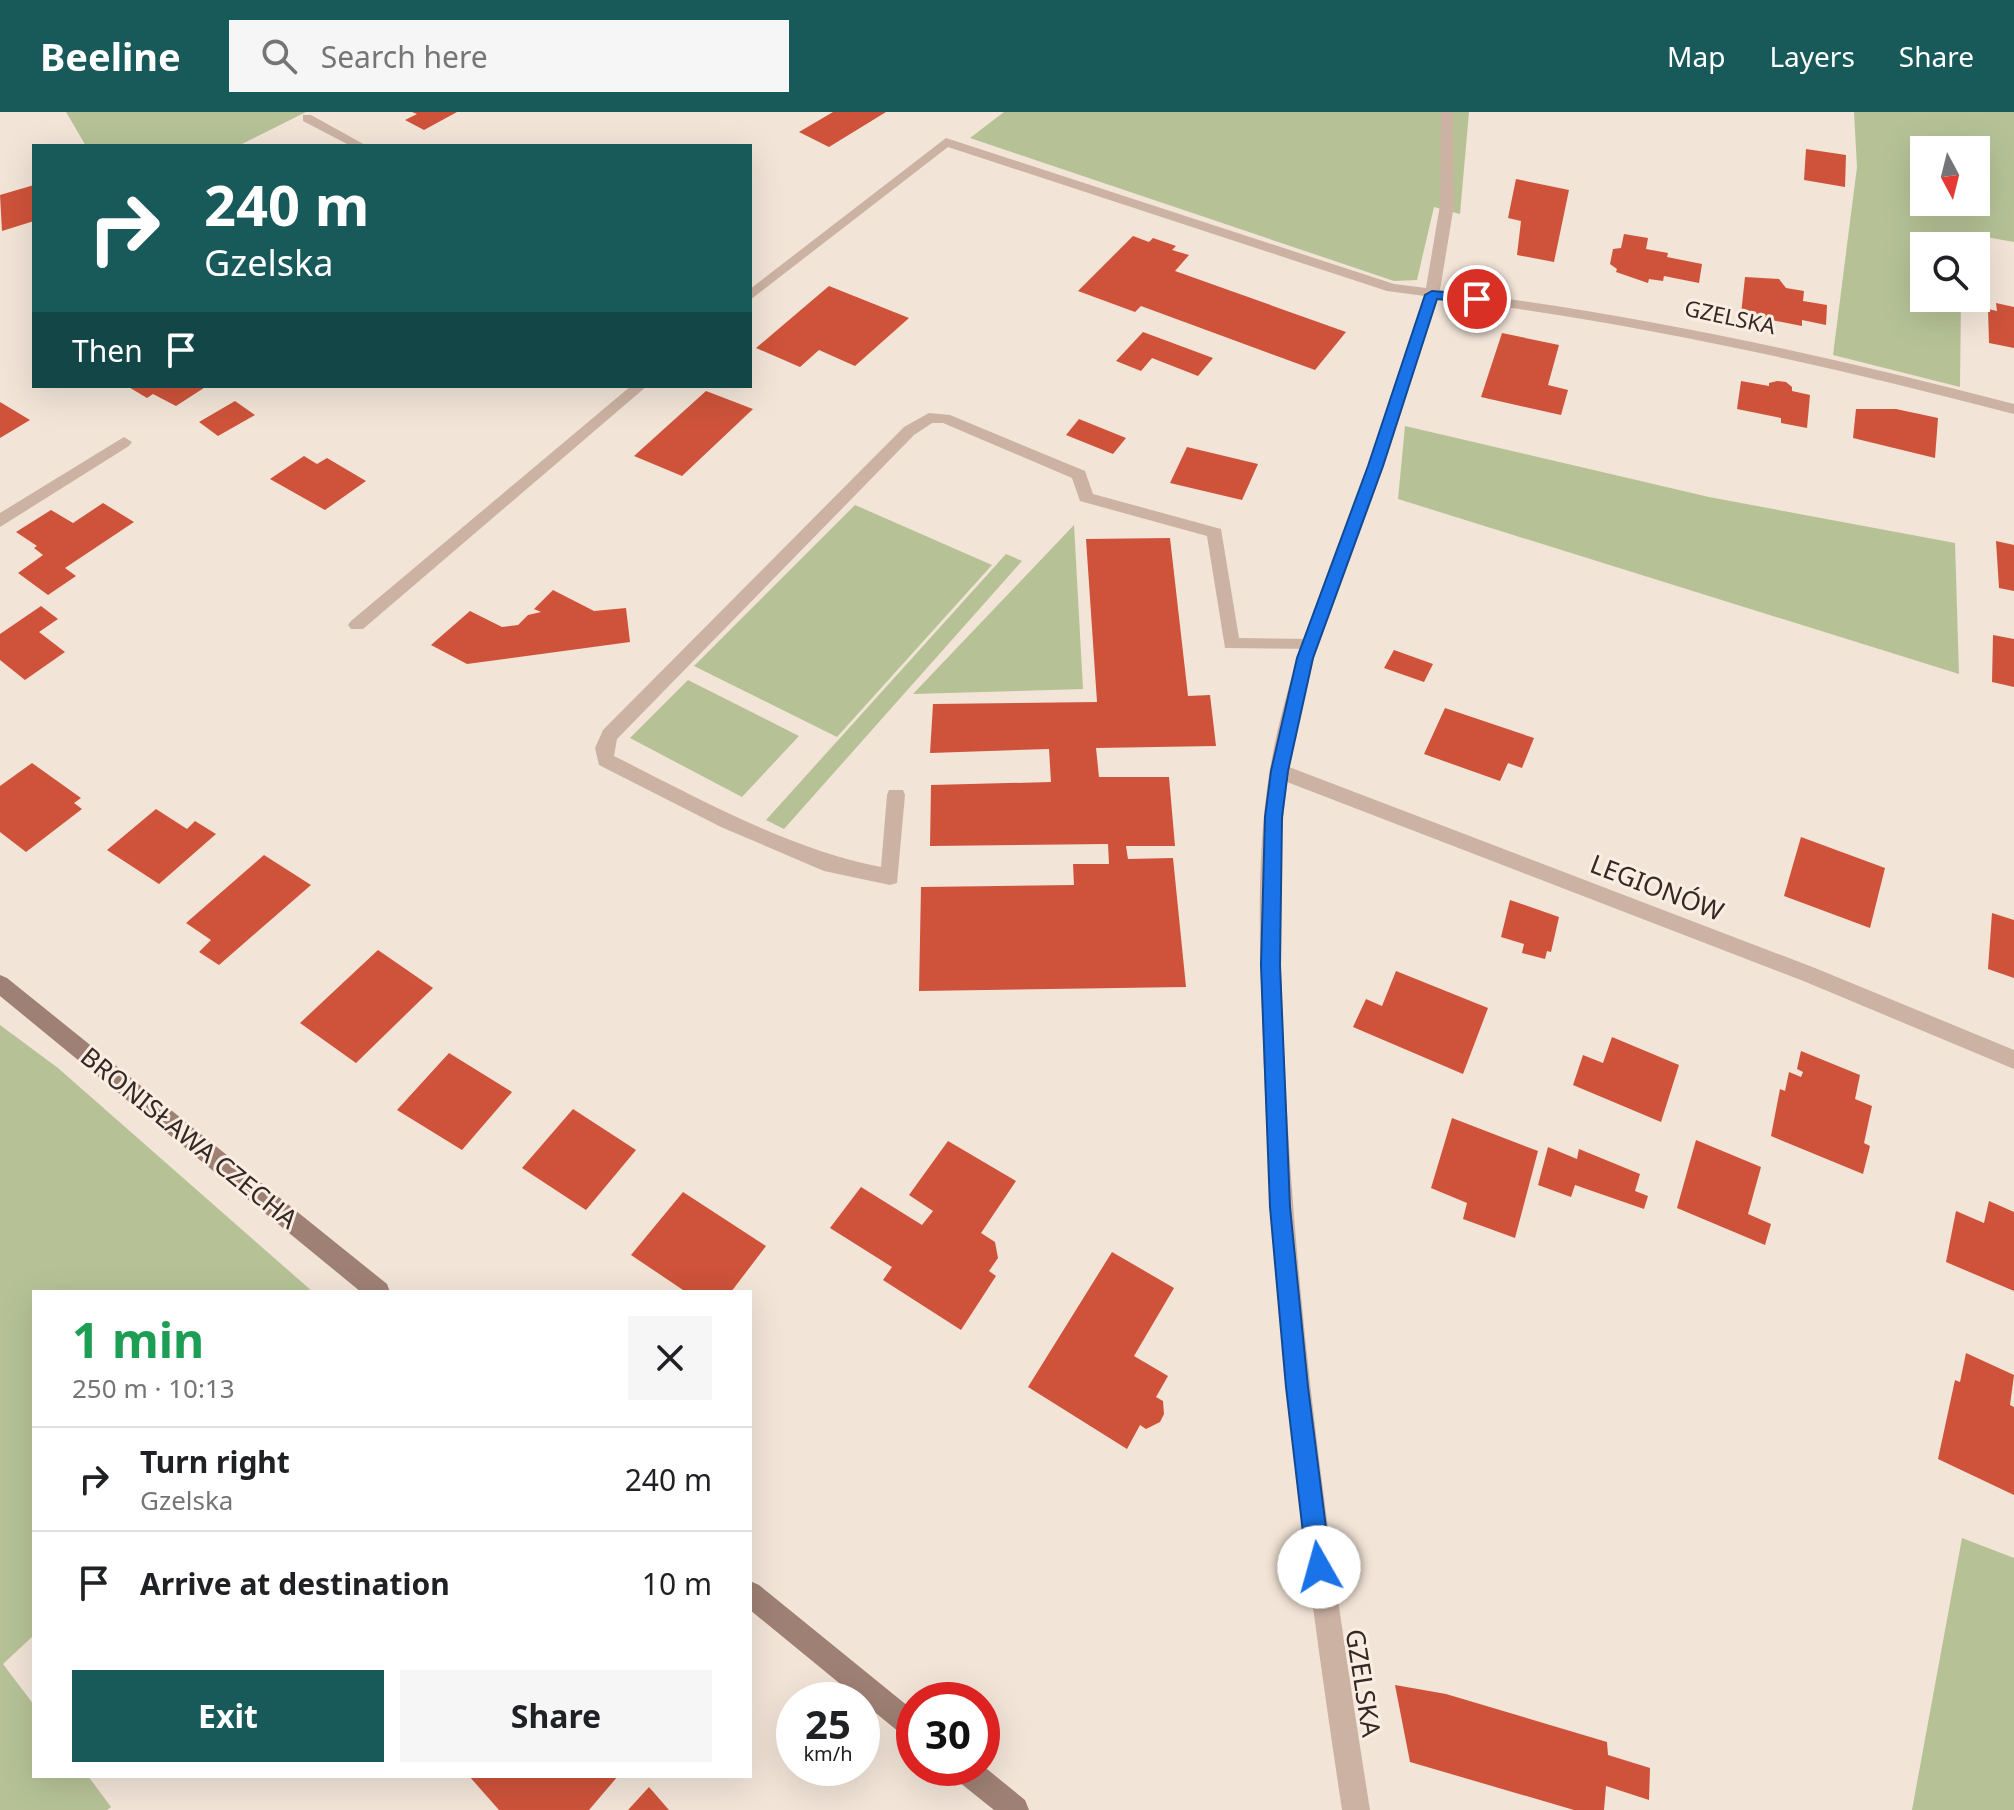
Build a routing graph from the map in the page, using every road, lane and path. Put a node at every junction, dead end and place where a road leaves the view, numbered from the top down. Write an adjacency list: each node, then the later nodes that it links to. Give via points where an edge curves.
1 (1447, 112): 5 (street, GZELSKA, via 1447,205)
2 (307, 118): 3 (street)
3 (357, 144)
4 (752, 294): 5 (street, via 946,142 1392,288)
5 (1432, 295): 7 (street, GZELSKA, via 1646,324 1865,370); 11 (street, GZELSKA)
6 (638, 388): 10 (street)
7 (2014, 409)
8 (124, 442): 9 (street)
9 (0, 521)
10 (357, 625)
11 (1310, 645): 12 (street, GZELSKA); 13 (street, via 1231,644 1215,533 1086,497 1079,475 945,418 929,418 909,431 609,735 604,748 605,760 728,822 831,865 890,877)
12 (1279, 771): 15 (street, LEGIONÓW, via 1808,974); 21 (street, GZELSKA, via 1273,817 1271,965 1280,1207 1323,1597)
13 (896, 795)
14 (0, 984): 16 (street, BRONISŁAWA CZECHA)
15 (2014, 1060)
16 (377, 1290)
17 (752, 1596): 18 (street)
18 (896, 1713)
19 (986, 1786): 20 (street)
20 (1015, 1810)
21 (1356, 1810)

